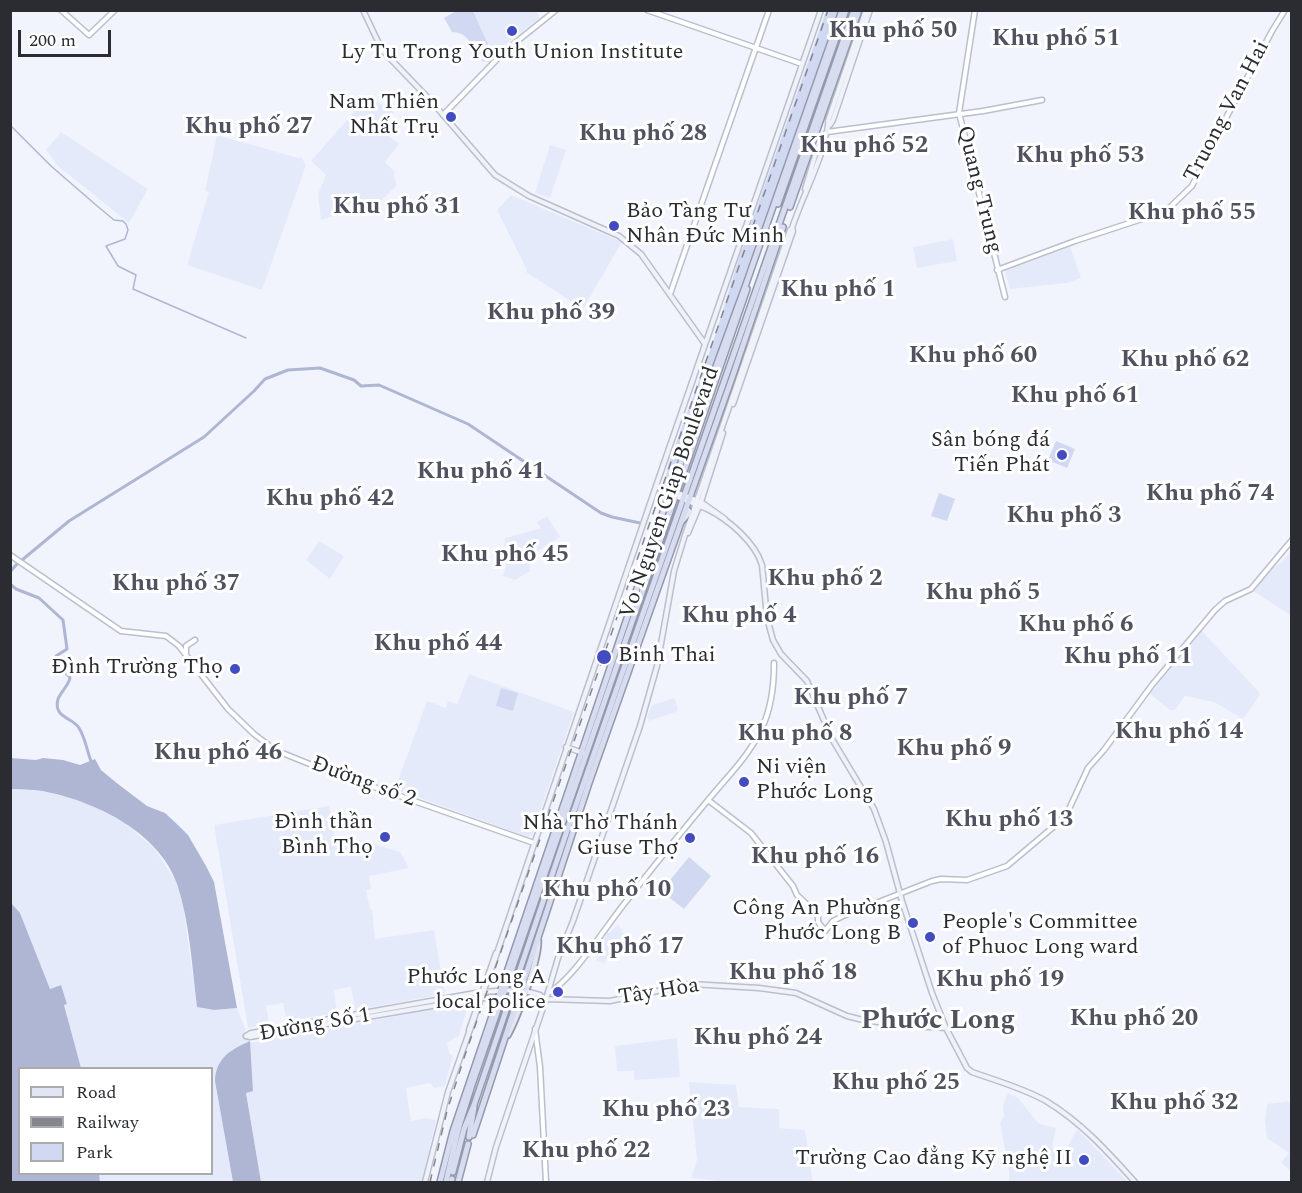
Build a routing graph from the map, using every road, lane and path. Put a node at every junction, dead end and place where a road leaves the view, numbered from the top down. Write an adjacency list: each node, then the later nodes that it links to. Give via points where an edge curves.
1 (61, 10): 2 (street, via 90,35)
2 (115, 10)
3 (363, 10): 18 (main road, via 382,50)
4 (556, 10): 18 (street, via 505,51)
5 (647, 10): 14 (street)
6 (769, 10): 14 (street)
7 (821, 10): 15 (main road)
8 (854, 10): 29 (highway, Vo Nguyen Giap Boulevard)
9 (859, 10): 30 (highway, Vo Nguyen Giap Boulevard)
10 (868, 10): 19 (main road)
11 (975, 10): 17 (street, Quang Trung)
12 (1285, 10): 24 (street, Truong Van Hai, via 1192,186 1166,211)
13 (842, 15): 20 (highway, Vo Nguyen Giap Boulevard); 21 (highway, Vo Nguyen Giap Boulevard)
14 (756, 48): 15 (street); 25 (street)
15 (802, 64): 27 (main road)
16 (1042, 100): 17 (street)
17 (959, 113): 19 (street); 24 (street, Quang Trung)
18 (443, 115): 25 (main road, via 495,175 515,190 619,236 641,254)
19 (827, 132): 28 (main road)
20 (784, 172): 21 (highway); 23 (highway, Vo Nguyen Giap Boulevard)
21 (786, 182): 22 (highway, Vo Nguyen Giap Boulevard)
22 (779, 200): 23 (highway); 32 (highway, Vo Nguyen Giap Boulevard)
23 (774, 205): 32 (highway, Vo Nguyen Giap Boulevard)
24 (997, 270): 26 (street, Quang Trung)
25 (670, 294): 27 (main road)
26 (1005, 297)
27 (705, 344): 31 (main road)
28 (729, 410): 34 (main road); 34 (main road)
29 (695, 468): 30 (highway); 33 (highway, Vo Nguyen Giap Boulevard)
30 (697, 477): 33 (highway, Vo Nguyen Giap Boulevard)
31 (656, 486): 32 (main road); 40 (main road)
32 (673, 493): 33 (main road); 41 (highway, Vo Nguyen Giap Boulevard)
33 (687, 500): 34 (main road); 45 (highway, Vo Nguyen Giap Boulevard); 47 (highway, Vo Nguyen Giap Boulevard, via 569,825)
34 (699, 503): 44 (main road, via 715,510 748,540 761,560 773,640 807,681 832,739 874,809); 51 (main road, via 674,571 658,659 640,726)
35 (1292, 540): 44 (street, via 1251,589 1215,610 1152,685 1088,768 1058,823 1007,866 967,880 941,879)
36 (10, 555): 38 (street, Đường số 2, via 122,631 166,636)
37 (195, 640): 38 (street, via 186,646)
38 (186, 654): 43 (street, Đường số 2, via 228,709 275,750)
39 (774, 663): 42 (street, via 774,685 762,728 743,760)
40 (566, 747): 41 (main road); 43 (main road)
41 (584, 753): 48 (highway, Vo Nguyen Giap Boulevard)
42 (708, 800): 44 (street, via 751,833 797,895 818,915 825,931 833,921); 51 (street, via 582,959)
43 (534, 843): 49 (main road)
44 (900, 893): 57 (main road)
45 (538, 938): 46 (highway, Vo Nguyen Giap Boulevard); 50 (main road, Vo Nguyen Giap Boulevard, via 538,948)
46 (530, 962): 47 (highway); 50 (highway, Vo Nguyen Giap Boulevard)
47 (522, 970): 50 (highway, Vo Nguyen Giap Boulevard, via 517,983)
48 (504, 990): 49 (main road, Đường Số 1); 50 (main road, Đường Số 1); 53 (highway, Vo Nguyen Giap Boulevard)
49 (482, 991): 52 (main road); 52 (main road, Đường Số 1, via 246,1036)
50 (520, 991): 54 (highway, Vo Nguyen Giap Boulevard); 54 (main road, Vo Nguyen Giap Boulevard); 55 (main road, Tây Hòa)
51 (548, 993): 55 (main road)
52 (480, 997): 53 (main road, Đường Số 1); 63 (main road, via 444,1102)
53 (501, 997): 54 (main road, Tây Hòa); 64 (highway, Vo Nguyen Giap Boulevard, via 453,1131); 65 (highway, Vo Nguyen Giap Boulevard, via 459,1126)
54 (517, 999): 55 (main road, Tây Hòa); 58 (highway, Vo Nguyen Giap Boulevard); 58 (highway, Vo Nguyen Giap Boulevard)
55 (546, 999): 56 (main road); 57 (main road, Tây Hòa, via 610,1000 691,984 759,988 796,993 859,1019)
56 (535, 1028): 67 (main road); 68 (street)
57 (946, 1028): 69 (main road, via 970,1070 1045,1101 1084,1129)
58 (477, 1107): 59 (highway); 62 (highway, Vo Nguyen Giap Boulevard, via 464,1128)
59 (471, 1134): 61 (main road)
60 (468, 1144): 61 (highway)
61 (466, 1151): 66 (highway)
62 (453, 1172)
63 (425, 1182)
64 (440, 1182)
65 (446, 1182)
66 (458, 1182)
67 (487, 1182)
68 (546, 1182)
69 (1135, 1182)

